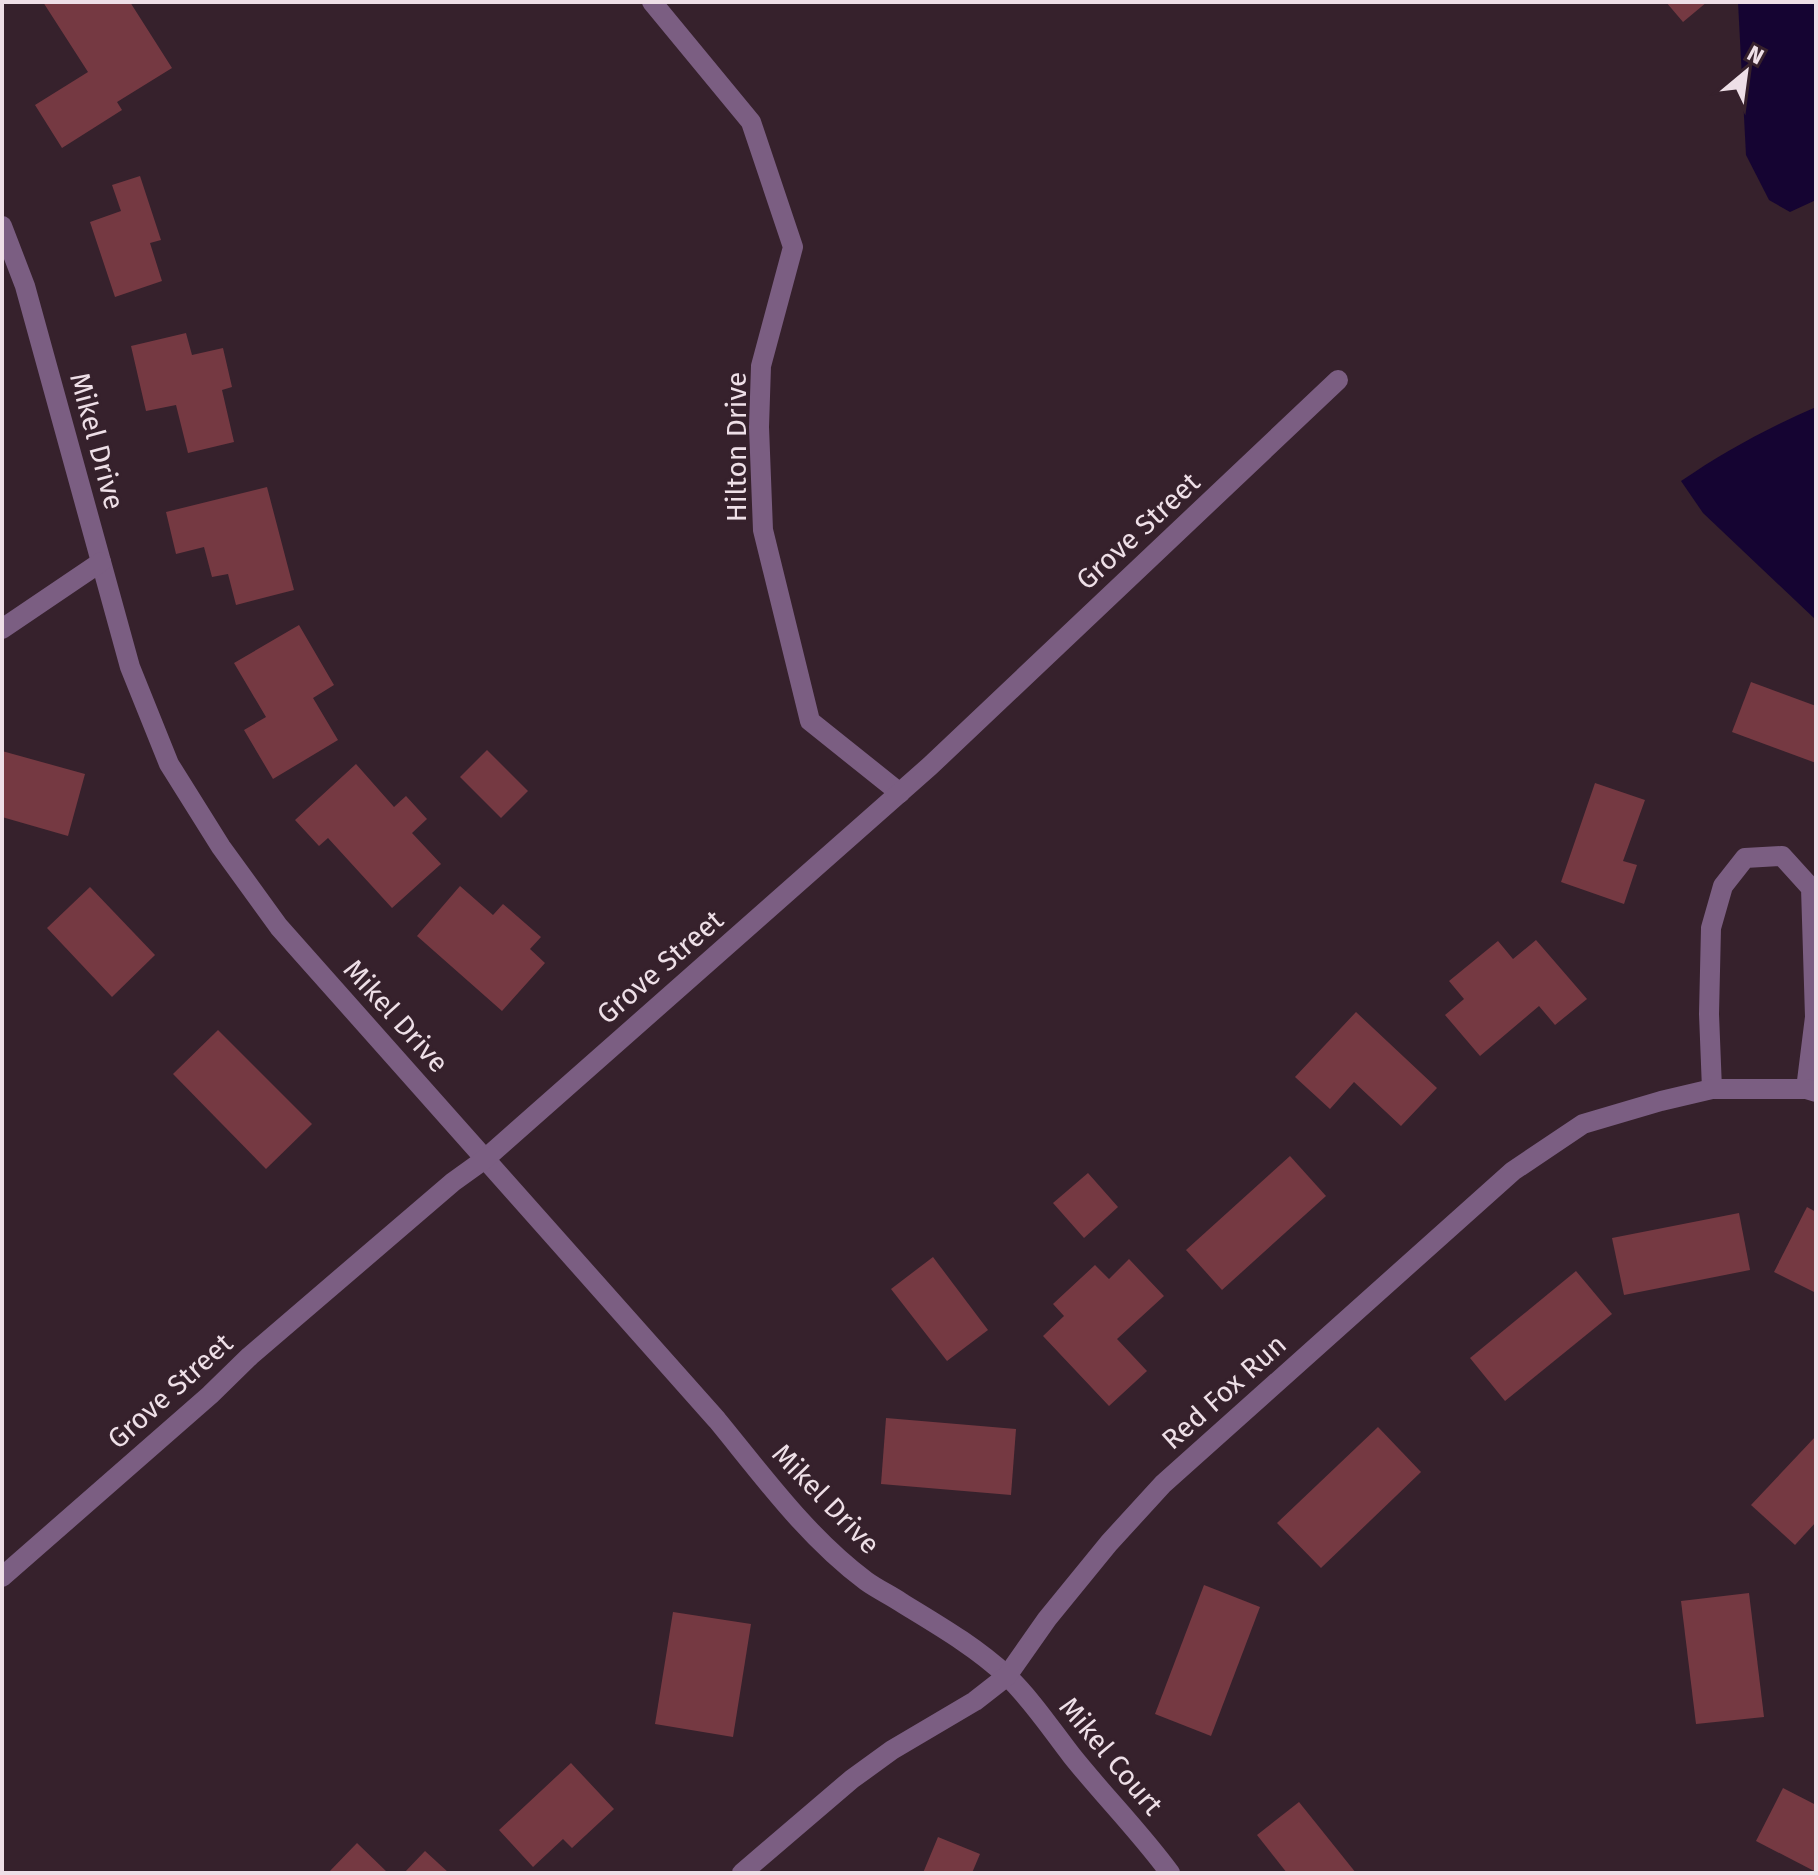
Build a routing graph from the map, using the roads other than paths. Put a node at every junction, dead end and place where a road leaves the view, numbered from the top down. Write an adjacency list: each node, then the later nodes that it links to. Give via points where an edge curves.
1 (652, 2): 6 (street, Hilton Drive, via 751,122 793,247 761,366 763,530 810,721)
2 (2, 226): 4 (street, Mikel Drive, via 25,286)
3 (1338, 380): 6 (street, Grove Street)
4 (101, 562): 5 (street); 9 (street, Mikel Drive, via 130,667 169,764 221,847 279,927)
5 (2, 629)
6 (900, 793): 9 (street, Grove Street)
7 (1712, 1089): 8 (street, Red Fox Run); 8 (street, via 1711,928 1723,886 1745,858 1782,856 1811,888); 11 (street, Red Fox Run, via 1583,1124 1513,1171 1163,1484 1082,1575)
8 (1811, 1090)
9 (485, 1159): 10 (street, Grove Street, via 250,1356); 11 (street, Mikel Drive, via 836,1557)
10 (2, 1577)
11 (1007, 1676): 12 (street, Red Fox Run, via 862,1772); 13 (street, Mikel Court)
12 (742, 1873)
13 (1170, 1873)

